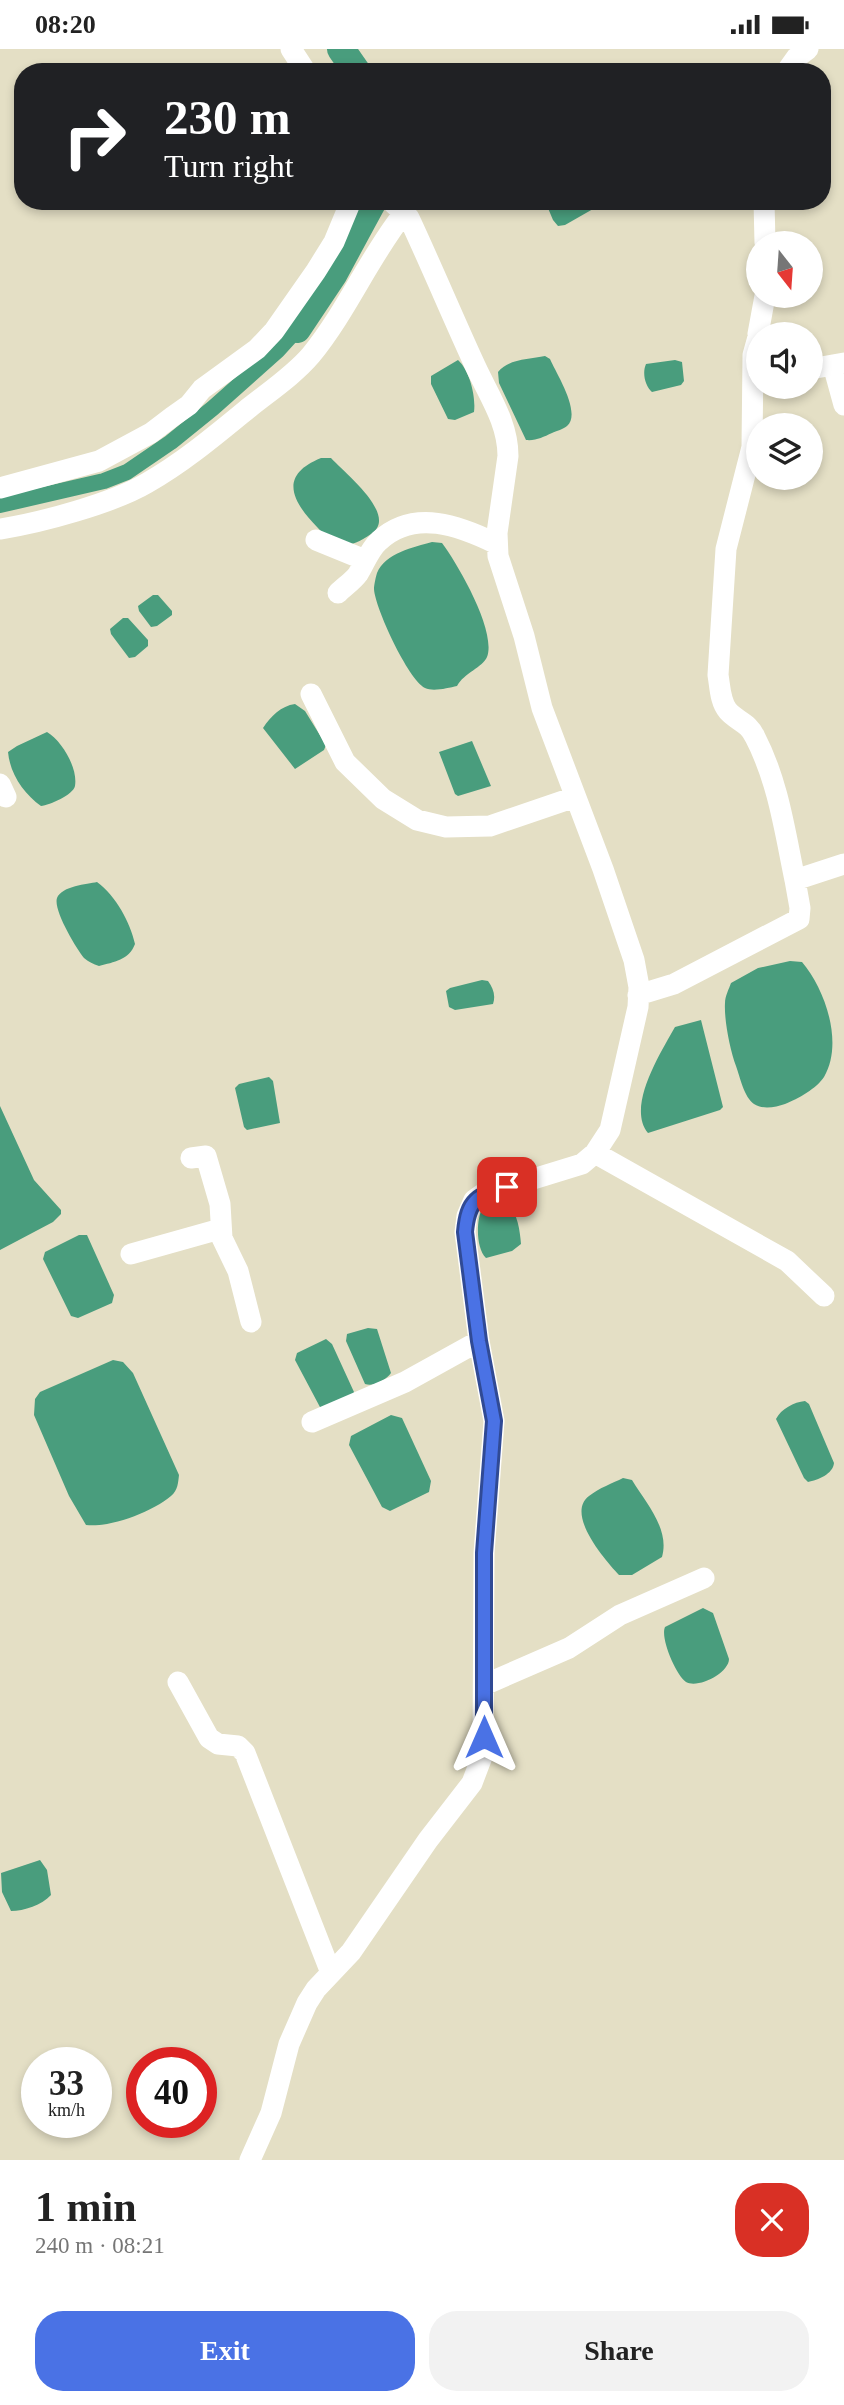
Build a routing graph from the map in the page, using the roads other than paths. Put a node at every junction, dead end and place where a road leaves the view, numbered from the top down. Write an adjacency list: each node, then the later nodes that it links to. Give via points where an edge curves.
1 (808, 49): 2 (street)
2 (792, 63)
3 (347, 210): 11 (street, via 334,242 274,331 202,389 189,405 106,458)
4 (397, 210): 12 (street, via 389,232 309,358 218,433 127,493)
5 (400, 210): 14 (street, via 415,231 506,432 508,456)
6 (764, 210): 7 (street)
7 (765, 231)
8 (839, 364): 10 (street)
9 (754, 399): 20 (street, via 752,447 726,549 718,675 726,709 748,724 768,768)
10 (844, 405)
11 (0, 488)
12 (0, 529)
13 (316, 540): 15 (street)
14 (496, 544): 15 (street, via 463,528 420,523 396,530 378,542); 18 (street, via 542,708)
15 (365, 560): 16 (street)
16 (338, 593)
17 (312, 694): 18 (street, via 345,762 383,799 417,820 446,827 490,826)
18 (575, 797): 21 (street, via 632,952)
19 (844, 864): 20 (street)
20 (795, 880): 21 (street, via 799,919 674,984)
21 (638, 995): 22 (street, via 610,1129)
22 (595, 1153): 26 (street, via 787,1261); 28 (street, via 582,1164 474,1200 465,1232)
23 (191, 1158): 24 (street, via 206,1156 220,1204)
24 (220, 1229): 25 (street); 27 (street, via 238,1271)
25 (131, 1254)
26 (824, 1296)
27 (251, 1322)
28 (479, 1341): 29 (street, via 405,1382); 32 (street, via 494,1421 484,1553)
29 (312, 1422)
30 (705, 1578): 32 (street, via 620,1615 569,1647)
31 (178, 1682): 33 (street, via 209,1738 238,1746 245,1753)
32 (484, 1685): 33 (street, via 483,1754 472,1783 351,1952)
33 (331, 1973): 34 (street, via 299,2019 271,2113)
34 (250, 2160)

